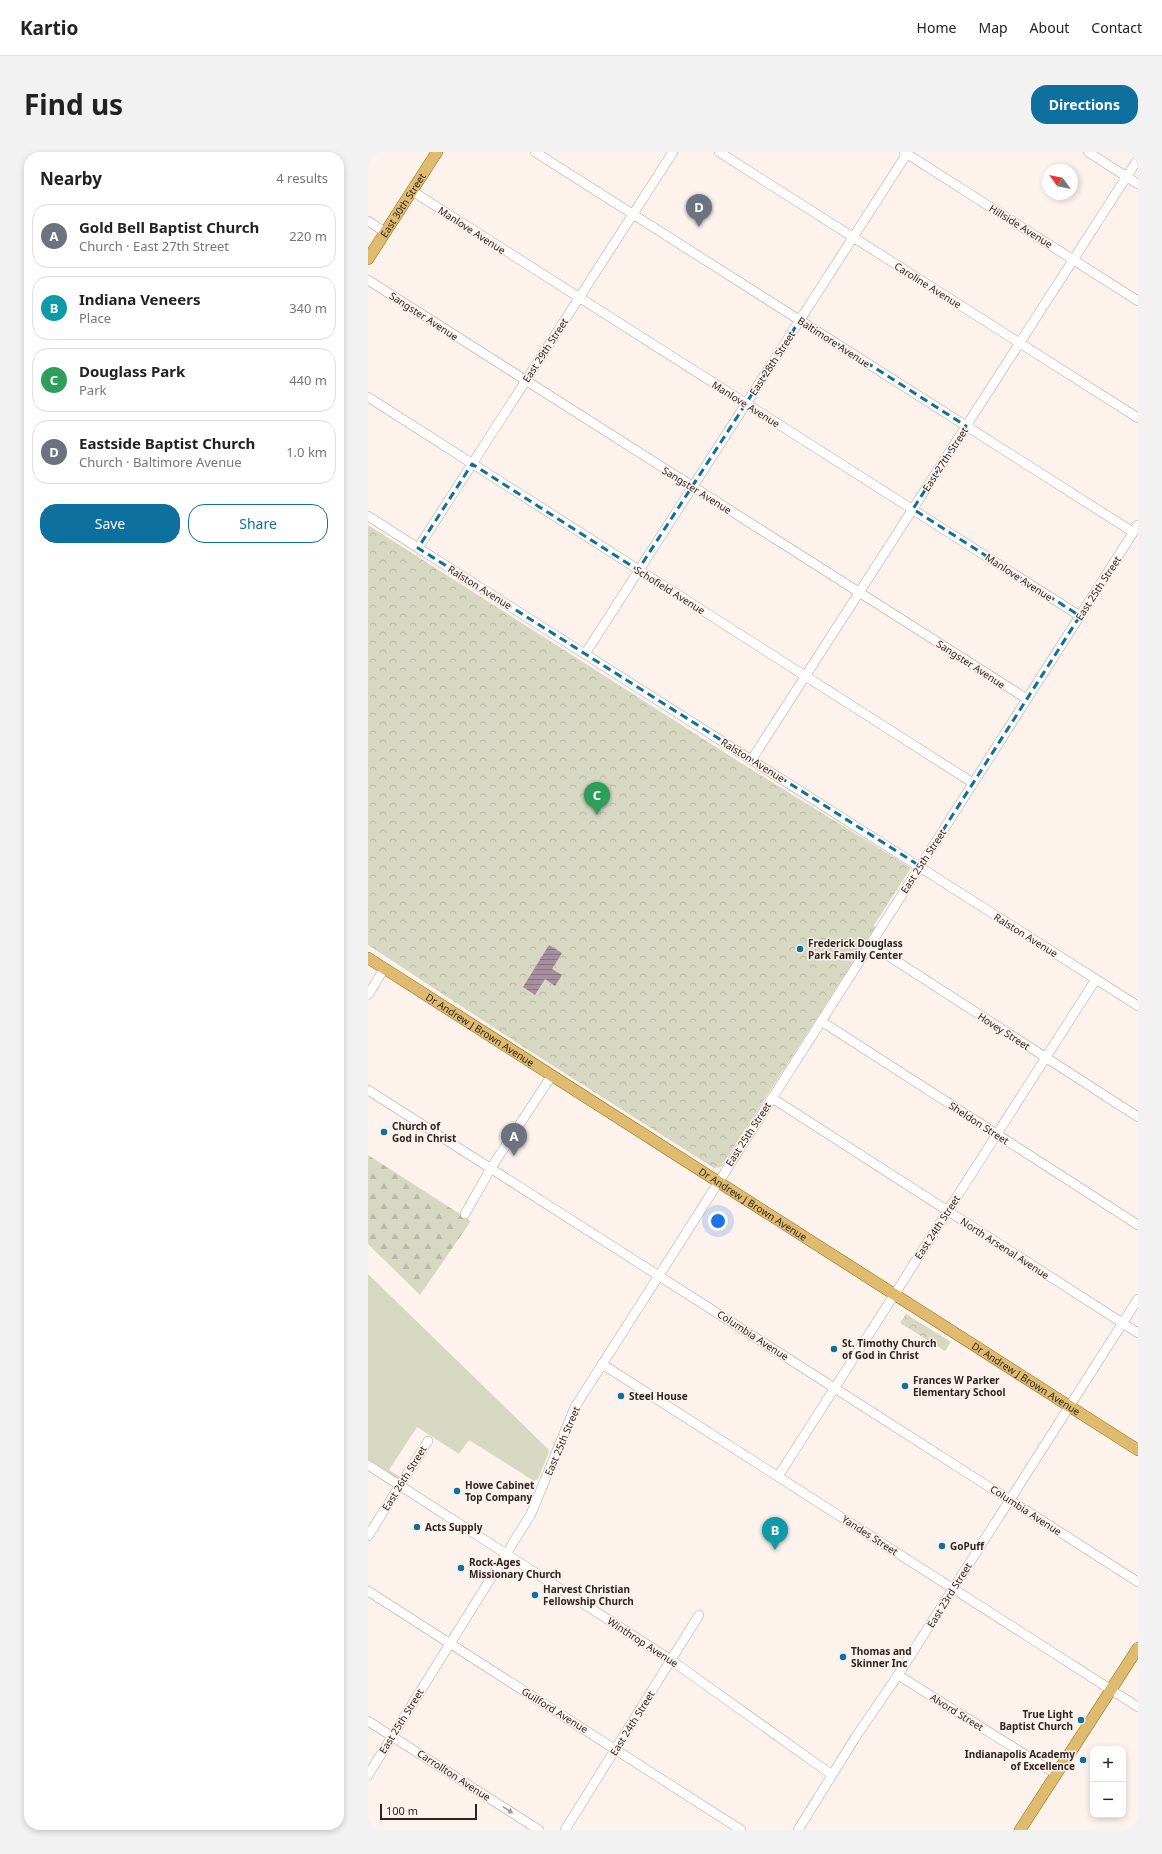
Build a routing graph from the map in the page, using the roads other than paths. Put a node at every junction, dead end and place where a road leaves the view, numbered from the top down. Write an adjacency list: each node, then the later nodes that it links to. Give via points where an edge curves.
1 (437, 152): 10 (main road, East 30th Street)
2 (536, 152): 11 (street, Baltimore Avenue)
3 (673, 152): 11 (street, East 29th Street)
4 (719, 152): 14 (street, Caroline Avenue)
5 (1088, 152): 8 (street)
6 (906, 153): 14 (street, East 28th Street); 16 (street, Hillside Avenue)
7 (1138, 159): 8 (street, East 27th Street)
8 (1128, 177): 9 (street); 16 (street, East 27th Street)
9 (1138, 184)
10 (412, 191): 13 (main road, East 30th Street); 18 (street, Manlove Avenue)
11 (633, 214): 18 (street, East 29th Street); 20 (street, Baltimore Avenue)
12 (368, 221): 13 (street)
13 (386, 232): 15 (main road, East 30th Street)
14 (853, 237): 20 (street, East 28th Street); 21 (street, Caroline Avenue)
15 (368, 259)
16 (1074, 260): 19 (street, Hillside Avenue); 21 (street, East 27th Street)
17 (368, 280): 22 (street, Sangster Avenue)
18 (579, 297): 22 (street, East 29th Street); 24 (street, Manlove Avenue)
19 (1138, 301)
20 (800, 320): 24 (street, East 28th Street); 26 (street, Baltimore Avenue)
21 (1020, 343): 25 (street, Caroline Avenue); 26 (street, East 27th Street)
22 (525, 381): 27 (street, East 29th Street); 28 (street, Sangster Avenue)
23 (368, 398): 27 (street, Schofield Avenue)
24 (746, 404): 28 (street, East 28th Street); 29 (street, Manlove Avenue)
25 (1138, 418)
26 (966, 426): 29 (street, East 27th Street); 31 (street, Baltimore Avenue)
27 (472, 464): 32 (street, East 29th Street); 33 (street, Schofield Avenue)
28 (691, 486): 33 (street, East 28th Street); 34 (street, Sangster Avenue)
29 (913, 509): 34 (street, East 27th Street); 35 (street, Manlove Avenue)
30 (368, 516): 32 (street, Ralston Avenue)
31 (1136, 529): 35 (street, East 25th Street)
32 (418, 548): 36 (street, Ralston Avenue)
33 (638, 570): 36 (street, East 28th Street); 37 (street, Schofield Avenue)
34 (859, 593): 37 (street, East 27th Street); 38 (street, Sangster Avenue)
35 (1080, 616): 38 (street, East 25th Street)
36 (585, 654): 39 (street, Ralston Avenue)
37 (805, 676): 39 (street, East 27th Street); 40 (street, Schofield Avenue)
38 (1027, 699): 40 (street, East 25th Street)
39 (752, 759): 41 (street, Ralston Avenue)
40 (973, 783): 41 (street, East 25th Street)
41 (920, 866): 42 (street, East 25th Street); 45 (street, Ralston Avenue)
42 (870, 944): 48 (street, East 25th Street); 49 (street, Hovey Street)
43 (368, 958): 44 (main road, Dr Andrew J Brown Avenue)
44 (384, 969): 46 (street); 50 (main road, Dr Andrew J Brown Avenue)
45 (1096, 979): 47 (street, Ralston Avenue); 49 (street, East 24th Street)
46 (368, 995)
47 (1138, 1006)
48 (821, 1021): 52 (street, East 25th Street); 54 (street, Sheldon Street)
49 (1045, 1058): 53 (street, Hovey Street); 54 (street, East 24th Street)
50 (552, 1075): 55 (street); 56 (main road, Dr Andrew J Brown Avenue)
51 (368, 1090): 55 (street, Columbia Avenue)
52 (772, 1098): 56 (street, East 25th Street); 57 (street, North Arsenal Avenue)
53 (1138, 1117)
54 (996, 1134): 57 (street, East 24th Street); 59 (street, Sheldon Street)
55 (491, 1168): 58 (street); 60 (street, Columbia Avenue)
56 (718, 1181): 60 (street, East 25th Street); 61 (main road, Dr Andrew J Brown Avenue)
57 (947, 1211): 61 (street, East 24th Street); 63 (street, North Arsenal Avenue)
58 (464, 1214)
59 (1138, 1225)
60 (659, 1274): 65 (street, East 25th Street); 66 (street, Columbia Avenue)
61 (894, 1294): 66 (street, East 24th Street); 67 (main road, Dr Andrew J Brown Avenue)
62 (1138, 1299): 63 (street, East 23rd Street)
63 (1123, 1323): 64 (street, North Arsenal Avenue); 67 (street, East 23rd Street)
64 (1138, 1333)
65 (602, 1364): 71 (street, Yandes Street); 75 (street, East 25th Street, via 572,1414 534,1509)
66 (835, 1388): 71 (street, East 24th Street); 73 (street, Columbia Avenue)
67 (1070, 1406): 69 (main road, Dr Andrew J Brown Avenue); 73 (street, East 23rd Street)
68 (428, 1441): 72 (street, East 26th Street)
69 (1138, 1450)
70 (368, 1465): 72 (street, Winthrop Avenue)
71 (779, 1475): 77 (street, Yandes Street)
72 (399, 1486): 74 (street, East 26th Street); 75 (street, Winthrop Avenue)
73 (1009, 1500): 76 (street, Columbia Avenue); 77 (street, East 23rd Street)
74 (368, 1536)
75 (506, 1554): 80 (street, East 25th Street); 82 (street, Winthrop Avenue)
76 (1138, 1582)
77 (952, 1588): 83 (street, East 23rd Street); 84 (street, Yandes Street)
78 (368, 1591): 80 (street, Guilford Avenue)
79 (699, 1615): 82 (street, East 24th Street)
80 (450, 1644): 87 (street, East 25th Street); 88 (street, Guilford Avenue)
81 (1138, 1648): 84 (main road)
82 (671, 1660): 88 (street, East 24th Street); 91 (street, Winthrop Avenue)
83 (898, 1675): 89 (street, Alvord Street); 91 (street, East 23rd Street)
84 (1111, 1690): 85 (street, Yandes Street); 89 (main road)
85 (1138, 1707)
86 (368, 1721): 87 (street, Carrollton Avenue)
87 (392, 1736): 90 (street, East 25th Street); 93 (street, Carrollton Avenue, one-way to 93)
88 (616, 1749): 94 (street, East 24th Street); 95 (street, Guilford Avenue)
89 (1056, 1774): 97 (main road)
90 (368, 1775)
91 (832, 1775): 92 (street, East 23rd Street)
92 (800, 1827): 96 (street)
93 (539, 1830)
94 (565, 1830)
95 (741, 1830)
96 (811, 1830)
97 (1020, 1830)

